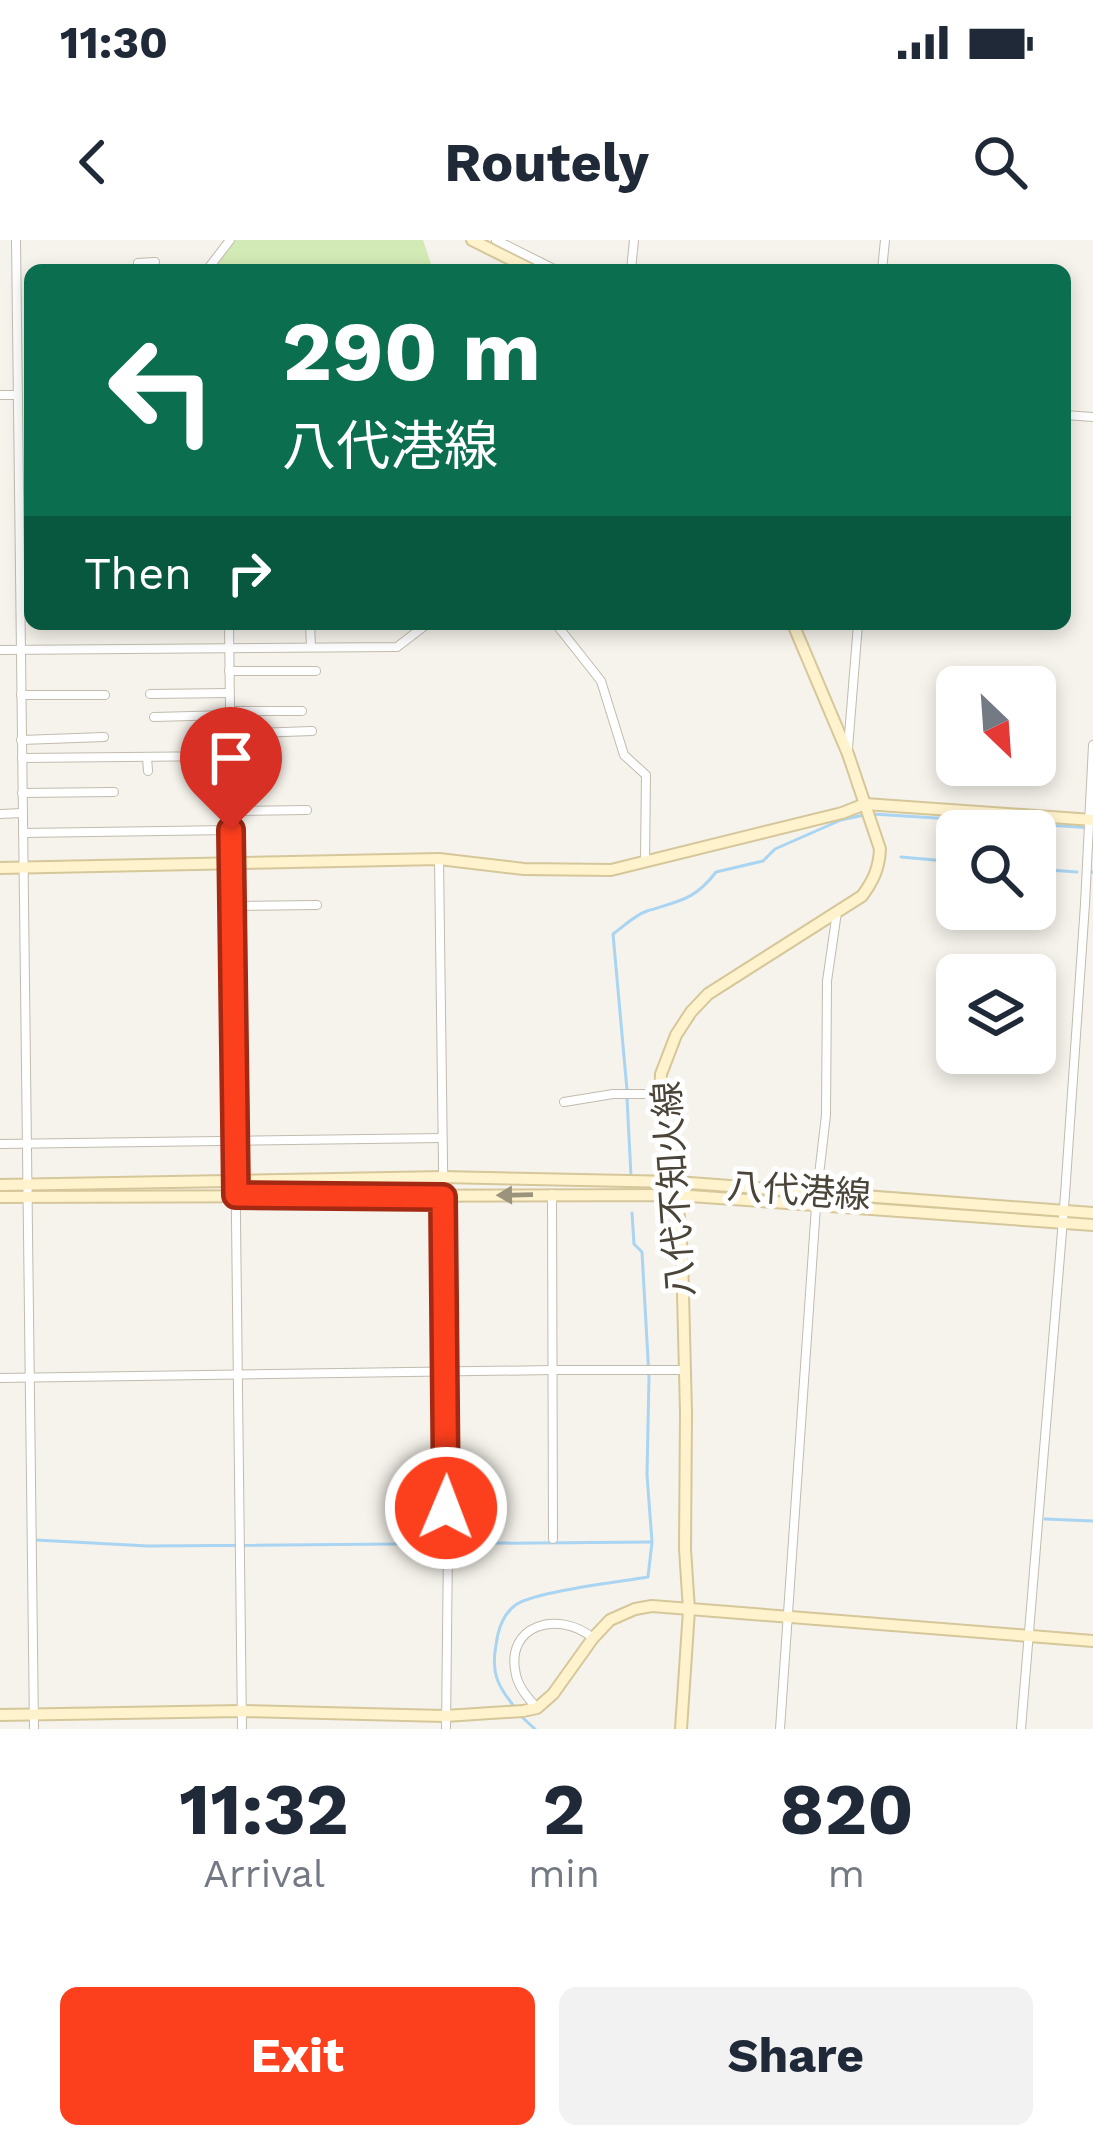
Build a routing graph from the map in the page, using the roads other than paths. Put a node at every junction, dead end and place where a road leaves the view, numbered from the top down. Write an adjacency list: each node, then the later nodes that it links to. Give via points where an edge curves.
1 (16, 240): 10 (street)
2 (230, 240): 7 (street)
3 (472, 240): 8 (main road)
4 (496, 240): 9 (street)
5 (155, 262): 6 (street)
6 (138, 264)
7 (212, 264)
8 (520, 264)
9 (544, 264)
10 (18, 334): 11 (street); 13 (street)
11 (24, 334)
12 (0, 395): 13 (street)
13 (18, 395): 14 (street)
14 (19, 493): 15 (street); 25 (street)
15 (24, 493)
16 (229, 630): 23 (street)
17 (310, 630): 22 (street)
18 (419, 630): 22 (street, via 397,647)
19 (561, 630): 58 (street, via 601,681 625,755 646,775)
20 (796, 630): 40 (main road, 八代不知火線)
21 (858, 630): 40 (street)
22 (311, 647): 23 (street)
23 (229, 648): 25 (street); 26 (street)
24 (0, 650): 25 (street)
25 (20, 650): 31 (street)
26 (229, 671): 27 (street); 28 (street)
27 (316, 671)
28 (229, 693): 30 (street); 33 (street)
29 (105, 694): 31 (street)
30 (150, 694)
31 (21, 695): 38 (street)
32 (302, 711): 33 (street)
33 (230, 714): 34 (street); 36 (street)
34 (154, 717)
35 (312, 731): 36 (street)
36 (230, 734): 42 (street)
37 (104, 737): 38 (street)
38 (21, 740): 44 (street)
39 (1093, 745): 54 (street)
40 (848, 754): 49 (main road, 八代不知火線)
41 (188, 756): 42 (street); 43 (street); 46 (street)
42 (230, 756): 51 (street)
43 (147, 757): 44 (street); 45 (street)
44 (22, 758): 48 (street)
45 (148, 771)
46 (187, 771)
47 (114, 792): 48 (street)
48 (22, 793): 52 (street)
49 (866, 808): 54 (main road); 58 (main road); 64 (main road, 八代不知火線, via 879,866 862,896)
50 (308, 810): 51 (street)
51 (231, 812): 55 (street)
52 (22, 813): 53 (street); 56 (street)
53 (0, 814)
54 (1090, 823): 81 (street)
55 (231, 830): 56 (street); 59 (street)
56 (23, 833): 61 (street)
57 (440, 859): 58 (main road, via 524,869); 59 (main road); 67 (street)
58 (645, 863)
59 (231, 865): 61 (main road); 63 (street)
60 (0, 868): 61 (main road)
61 (23, 868): 70 (street)
62 (317, 905): 63 (street)
63 (232, 906): 68 (street)
64 (837, 912): 65 (main road, 八代不知火線, via 708,994 676,1035); 79 (street)
65 (661, 1094): 66 (street); 74 (main road, 八代不知火線)
66 (564, 1102)
67 (442, 1138): 68 (street); 71 (street)
68 (236, 1141): 70 (street); 73 (street)
69 (0, 1144): 70 (street)
70 (27, 1144): 75 (street)
71 (443, 1177): 73 (main road, 八代港線); 74 (main road, 八代港線); 78 (street)
72 (0, 1185): 75 (main road, 八代港線)
73 (236, 1188): 75 (main road, 八代港線); 78 (main road, 八代港線); 86 (street)
74 (676, 1188): 76 (main road, 八代港線); 79 (main road, 八代港線); 84 (main road, 八代不知火線)
75 (28, 1191): 77 (main road, 八代港線); 88 (street)
76 (552, 1194): 78 (main road, 八代港線, one-way to 78); 83 (street)
77 (0, 1197)
78 (443, 1197): 85 (street)
79 (816, 1199): 81 (main road, 八代港線); 91 (street)
80 (1093, 1213): 81 (main road, 八代港線)
81 (1062, 1217): 82 (main road, 八代港線); 92 (street)
82 (1093, 1226)
83 (553, 1370): 84 (street); 85 (street); 89 (street)
84 (685, 1370): 90 (main road, 八代不知火線)
85 (447, 1372): 86 (street); 99 (street)
86 (239, 1373): 88 (street); 96 (street)
87 (0, 1378): 88 (street)
88 (30, 1378): 98 (street)
89 (553, 1539)
90 (689, 1610): 91 (main road); 93 (main road, via 635,1609); 101 (main road, 八代不知火線)
91 (789, 1618): 92 (main road); 102 (street)
92 (1028, 1636): 94 (main road); 103 (street)
93 (593, 1637): 95 (main road, via 553,1694); 95 (street, via 545,1623 521,1639 515,1672)
94 (1093, 1641)
95 (530, 1709): 99 (main road)
96 (241, 1711): 98 (main road); 99 (main road); 100 (street)
97 (0, 1715): 98 (main road)
98 (34, 1722)
99 (446, 1722)
100 (242, 1729)
101 (681, 1729)
102 (779, 1729)
103 (1021, 1729)

